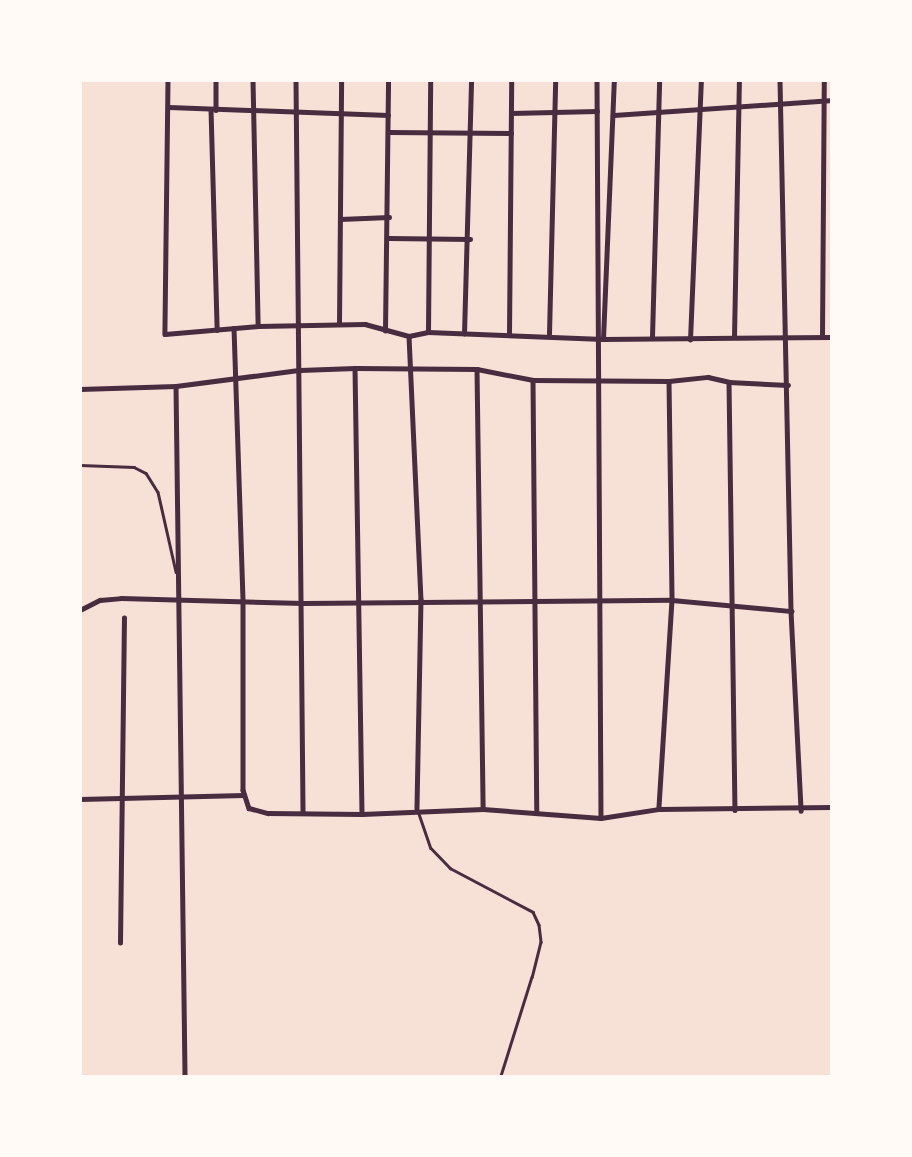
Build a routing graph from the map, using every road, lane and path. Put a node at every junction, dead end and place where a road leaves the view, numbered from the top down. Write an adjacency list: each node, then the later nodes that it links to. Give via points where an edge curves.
1 (168, 80): 22 (street)
2 (216, 80): 25 (street)
3 (253, 80): 26 (street)
4 (296, 80): 23 (street)
5 (341, 80): 29 (street)
6 (388, 80): 32 (street)
7 (430, 80): 35 (street)
8 (471, 80): 36 (street)
9 (512, 80): 30 (street)
10 (555, 80): 31 (street)
11 (597, 80): 27 (street)
12 (614, 80): 33 (street)
13 (659, 80): 28 (street)
14 (701, 80): 24 (street)
15 (739, 80): 21 (street)
16 (780, 80): 20 (street)
17 (824, 80): 18 (street)
18 (824, 100): 19 (street); 20 (street); 56 (street)
19 (831, 100)
20 (780, 103): 21 (street); 59 (street)
21 (740, 106): 24 (street); 55 (street)
22 (169, 107): 25 (street); 47 (street, via 165,334)
23 (296, 109): 26 (street); 29 (street); 44 (street)
24 (701, 109): 28 (street); 60 (street)
25 (214, 110): 26 (street); 47 (street)
26 (253, 110): 45 (street)
27 (597, 111): 31 (street); 58 (street)
28 (659, 111): 33 (street); 54 (street)
29 (341, 112): 32 (street); 39 (street)
30 (511, 113): 31 (street); 37 (street)
31 (555, 113): 52 (street)
32 (389, 115): 34 (street)
33 (614, 116): 58 (street)
34 (389, 132): 35 (street); 38 (street)
35 (430, 132): 36 (street); 41 (street)
36 (471, 133): 37 (street); 42 (street)
37 (512, 133): 51 (street)
38 (389, 217): 39 (street); 40 (street)
39 (341, 219): 43 (street)
40 (389, 237): 41 (street); 48 (street)
41 (431, 238): 42 (street); 49 (street)
42 (470, 239): 50 (street)
43 (339, 324): 44 (street); 48 (street, via 365,324)
44 (298, 325): 45 (street); 63 (street)
45 (258, 326): 46 (street)
46 (234, 328): 47 (street); 65 (street)
47 (217, 330)
48 (385, 331): 53 (street)
49 (428, 332): 50 (street); 53 (street)
50 (464, 334): 51 (street)
51 (509, 334): 52 (street)
52 (549, 334): 58 (street)
53 (409, 336): 64 (street)
54 (652, 337): 58 (street); 60 (street)
55 (734, 337): 59 (street); 60 (street)
56 (822, 337): 57 (street); 59 (street)
57 (831, 337)
58 (600, 338): 68 (street)
59 (783, 339): 70 (street)
60 (690, 340)
61 (355, 368): 63 (street); 64 (street); 76 (street)
62 (477, 369): 64 (street); 66 (street); 77 (street)
63 (300, 370): 65 (street); 83 (street)
64 (409, 372): 75 (street)
65 (236, 378): 71 (street); 82 (street)
66 (533, 380): 68 (street); 78 (street)
67 (669, 381): 68 (street); 69 (street, via 701,377); 80 (street)
68 (596, 382): 79 (street)
69 (729, 382): 70 (street); 84 (street)
70 (788, 385): 86 (street)
71 (176, 386): 72 (street); 74 (street)
72 (80, 389)
73 (80, 465): 74 (lane, via 134,467 146,473 158,492)
74 (180, 580): 81 (street)
75 (421, 599): 76 (street); 77 (street); 93 (street)
76 (359, 600): 83 (street); 100 (street)
77 (480, 600): 78 (street); 94 (street)
78 (536, 600): 79 (street); 99 (street)
79 (600, 600): 80 (street); 101 (street)
80 (672, 600): 84 (street); 95 (street)
81 (180, 602): 82 (street); 85 (street, via 121,598 100,600); 89 (street)
82 (243, 602): 83 (street); 88 (street)
83 (303, 603): 98 (street)
84 (732, 604): 86 (street); 96 (street)
85 (80, 610)
86 (791, 611): 97 (street)
87 (124, 618): 90 (street)
88 (244, 795): 89 (street); 98 (street, via 254,810)
89 (183, 796): 90 (street); 103 (street)
90 (124, 798): 91 (street); 102 (street)
91 (80, 799)
92 (831, 807): 97 (street)
93 (417, 808): 94 (street); 100 (street); 104 (lane, via 431,848 450,868 533,912 538,925 541,942)
94 (483, 809): 99 (street)
95 (659, 809): 96 (street); 101 (street)
96 (735, 811): 97 (street)
97 (801, 811)
98 (303, 813): 100 (street)
99 (537, 813): 101 (street)
100 (362, 814)
101 (601, 817)
102 (120, 943)
103 (185, 1076)
104 (501, 1076)

